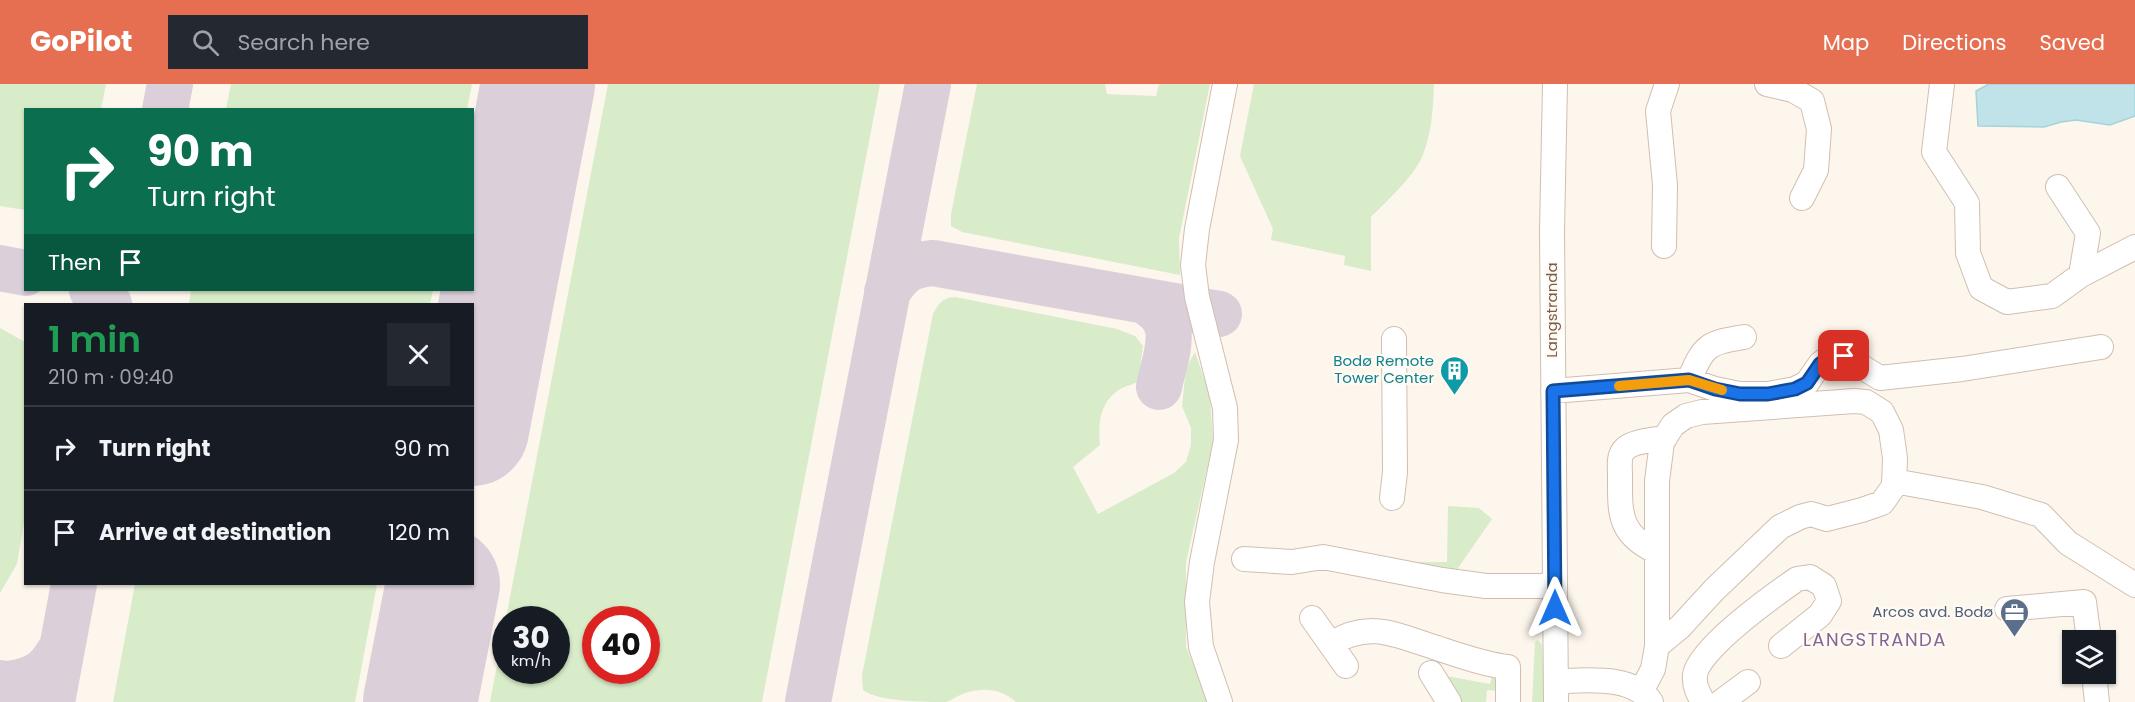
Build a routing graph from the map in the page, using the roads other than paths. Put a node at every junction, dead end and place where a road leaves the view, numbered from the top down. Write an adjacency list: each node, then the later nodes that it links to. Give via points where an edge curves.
1 (1225, 84): 35 (street, via 1193,265 1197,297 1225,408 1226,440 1197,602 1201,647)
2 (1555, 84): 15 (street, Langstranda, via 1551,231)
3 (1666, 84): 8 (street, via 1658,111 1665,185)
4 (1767, 84): 7 (street, via 1793,90 1812,101 1819,129 1816,170)
5 (1942, 84): 10 (street, via 1934,153 1967,203 1968,253 1981,288 2007,302 2052,297)
6 (2058, 187): 10 (street, via 2088,233)
7 (1802, 198)
8 (1664, 246)
9 (2135, 247): 10 (street)
10 (2081, 275)
11 (1744, 337): 14 (street, via 1707,347)
12 (1394, 339): 18 (street)
13 (2101, 347): 14 (street, via 1880,378 1844,356 1831,356 1807,383 1768,394 1740,394)
14 (1689, 380): 15 (street)
15 (1553, 391): 22 (street, Langstranda)
16 (1665, 438): 17 (street, via 1673,425 1702,412 1866,402 1882,412 1891,430); 19 (street, via 1657,481); 19 (street, via 1631,445 1620,458 1622,521 1635,539)
17 (1894, 481): 21 (street, via 1982,497 2041,515 2068,543); 27 (street, via 1882,503 1827,519 1811,514 1780,527)
18 (1392, 498)
19 (1657, 552): 27 (street)
20 (1244, 559): 22 (street, via 1292,562 1323,557 1486,586)
21 (2135, 585)
22 (1555, 586): 33 (street, Langstranda)
23 (2007, 609): 25 (street, via 2084,602)
24 (1312, 618): 26 (street)
25 (2088, 630)
26 (1331, 644): 29 (street); 37 (street, via 1356,633 1392,632 1508,667)
27 (1657, 646): 34 (street)
28 (1781, 646): 38 (street, via 1820,615 1829,601 1824,586 1810,577 1797,579 1712,647 1695,673)
29 (1346, 666)
30 (1431, 674): 36 (street)
31 (1748, 682): 39 (street)
32 (2095, 684): 40 (street)
33 (1556, 691): 34 (street, via 1620,682)
34 (1646, 697)
35 (1220, 702)
36 (1449, 702)
37 (1508, 702)
38 (1702, 702)
39 (1721, 702)
40 (2097, 702)

